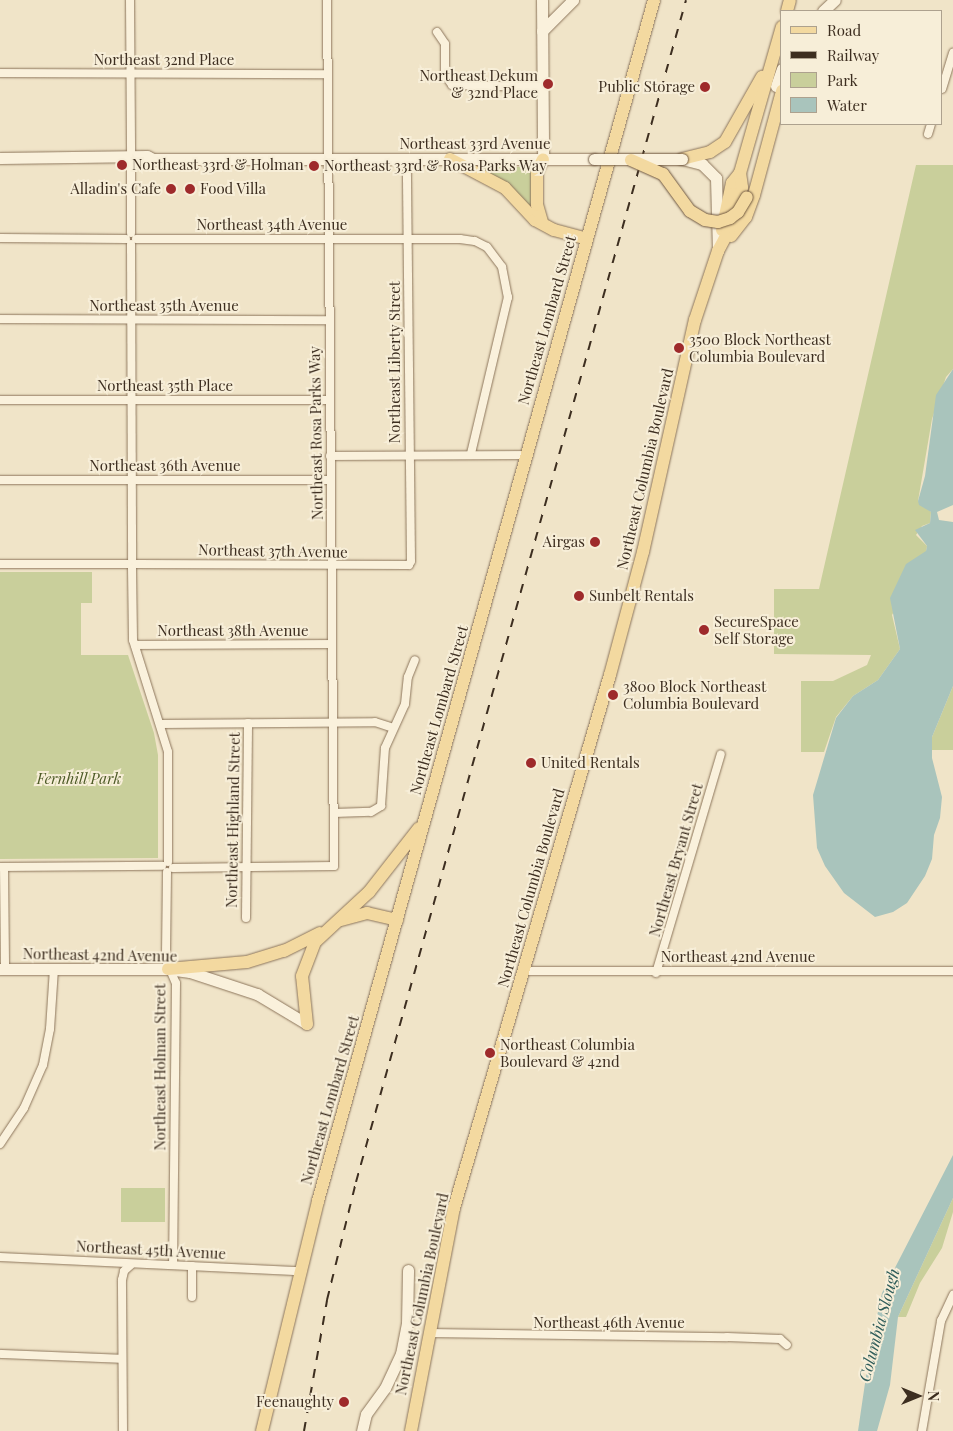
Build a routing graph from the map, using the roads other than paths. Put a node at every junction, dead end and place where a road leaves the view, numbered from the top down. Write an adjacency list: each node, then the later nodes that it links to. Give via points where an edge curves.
1 (130, 0): 14 (street, Northeast Holman Street)
2 (327, 0): 15 (street, Northeast Rosa Parks Way)
3 (542, 0): 8 (main road)
4 (573, 0): 8 (main road)
5 (835, 0): 7 (main road)
6 (650, 1): 34 (main road, Northeast Lombard Street)
7 (824, 10)
8 (542, 31): 17 (main road)
9 (437, 32): 17 (street, via 445,44 448,83 458,87)
10 (780, 38): 12 (main road, Northeast Columbia Boulevard)
11 (953, 53): 16 (street)
12 (775, 63): 18 (main road); 26 (main road, via 729,136 710,152); 35 (main road, Northeast Columbia Boulevard, via 740,173 730,192 721,225)
13 (0, 73): 14 (street, Northeast 32nd Place)
14 (130, 73): 15 (street, Northeast 32nd Place); 22 (street, Northeast Holman Street)
15 (327, 74): 23 (street, Northeast Rosa Parks Way)
16 (943, 86)
17 (542, 87): 27 (main road)
18 (779, 88): 28 (main road, bridge, via 742,207 730,218 714,222 700,218 690,211 663,174); 35 (main road, via 751,205 736,231)
19 (931, 125): 20 (street)
20 (928, 134)
21 (0, 158): 22 (main road, Northeast 33rd Avenue)
22 (131, 159): 23 (main road, Northeast 33rd Avenue); 31 (street, Northeast Holman Street)
23 (327, 159): 24 (main road, Northeast 33rd Avenue); 32 (street, Northeast Rosa Parks Way)
24 (407, 159): 25 (main road, Northeast 33rd Avenue); 33 (street, Northeast Liberty Street)
25 (450, 159): 27 (main road, Northeast 33rd Avenue); 29 (main road, via 496,182 535,220)
26 (682, 159): 28 (main road, Northeast 33rd Avenue, bridge); 35 (main road, Northeast 33rd Avenue, via 707,167 718,186 715,225)
27 (543, 160): 28 (main road, Northeast 33rd Avenue, bridge); 29 (main road, via 537,171 537,205)
28 (630, 160)
29 (542, 222): 34 (main road, via 554,230)
30 (0, 238): 31 (street, Northeast 34th Avenue)
31 (131, 239): 32 (street, Northeast 34th Avenue); 37 (street, Northeast Holman Street)
32 (328, 239): 33 (street, Northeast 34th Avenue); 38 (street, Northeast Rosa Parks Way)
33 (408, 239): 42 (street, Northeast 34th Avenue, via 475,241 494,253 505,274 508,291 506,315); 43 (street, Northeast Liberty Street)
34 (587, 239): 44 (main road, Northeast Lombard Street)
35 (720, 245): 72 (main road, Northeast Columbia Boulevard, via 696,320 625,623)
36 (0, 319): 37 (street, Northeast 35th Avenue)
37 (131, 319): 38 (street, Northeast 35th Avenue); 40 (street, Northeast Holman Street)
38 (329, 320): 41 (street, Northeast Rosa Parks Way)
39 (0, 400): 40 (street, Northeast 35th Place)
40 (132, 400): 41 (street, Northeast 35th Place); 47 (street, Northeast Holman Street)
41 (330, 400): 45 (street, Northeast Rosa Parks Way)
42 (471, 454): 43 (street); 44 (street)
43 (410, 455): 45 (street); 52 (street, Northeast Liberty Street)
44 (527, 455): 62 (main road, Northeast Lombard Street)
45 (330, 456): 48 (street, Northeast Rosa Parks Way)
46 (0, 480): 47 (street, Northeast 36th Avenue)
47 (132, 480): 48 (street, Northeast 36th Avenue); 50 (street, Northeast Holman Street)
48 (330, 480): 51 (street, Northeast Rosa Parks Way)
49 (0, 564): 50 (street, Northeast 37th Avenue)
50 (132, 564): 51 (street, Northeast 37th Avenue); 54 (street, Northeast Holman Street)
51 (331, 564): 52 (street, Northeast 37th Avenue); 53 (street, Northeast Rosa Parks Way)
52 (409, 565)
53 (332, 644): 54 (street, Northeast 38th Avenue); 56 (street, Northeast Rosa Parks Way)
54 (135, 645): 58 (street, Northeast Holman Street)
55 (416, 660): 59 (street, via 408,678 404,704)
56 (333, 722): 57 (street); 59 (street, via 375,722); 61 (street, Northeast Rosa Parks Way)
57 (248, 723): 58 (street); 65 (street, Northeast Highland Street)
58 (161, 724): 64 (street, Northeast Holman Street, via 168,762)
59 (393, 728): 61 (street, via 383,756 381,806 371,812)
60 (721, 754): 74 (street, Northeast Bryant Street)
61 (334, 813): 65 (street, Northeast Rosa Parks Way, via 334,866)
62 (424, 820): 67 (main road, Northeast Lombard Street); 68 (main road, via 369,892)
63 (2, 867): 64 (street); 69 (street)
64 (168, 867): 65 (street); 71 (street, Northeast Holman Street)
65 (246, 867): 66 (street, Northeast Highland Street)
66 (246, 918)
67 (397, 920): 68 (main road, via 360,914); 82 (main road, Northeast Lombard Street)
68 (329, 927): 71 (main road, via 297,945 254,960 222,966); 75 (main road, via 315,942 304,967 302,994)
69 (2, 969): 70 (main road, Northeast 42nd Avenue)
70 (54, 969): 71 (main road, Northeast 42nd Avenue); 76 (street, via 50,1029 43,1065 24,1108)
71 (168, 969): 75 (main road, Northeast 42nd Avenue, via 248,990); 78 (street, Northeast Holman Street, via 176,983)
72 (524, 971): 74 (street, Northeast 42nd Avenue); 85 (main road, Northeast Columbia Boulevard, via 452,1214)
73 (953, 971): 74 (street, Northeast 42nd Avenue)
74 (656, 973)
75 (307, 1024)
76 (0, 1144)
77 (0, 1257): 79 (street, Northeast 45th Avenue)
78 (173, 1264): 79 (street, Northeast 45th Avenue); 80 (street, Northeast 45th Avenue)
79 (131, 1265): 88 (street, via 122,1280)
80 (192, 1266): 82 (street, Northeast 45th Avenue); 84 (street)
81 (408, 1270): 91 (main road, via 408,1324 401,1354 385,1388 366,1414)
82 (300, 1271): 90 (main road, Northeast Lombard Street)
83 (953, 1295): 93 (street, via 941,1320)
84 (192, 1297)
85 (429, 1333): 86 (street, Northeast 46th Avenue, via 727,1337 780,1339); 92 (main road, Northeast Columbia Boulevard)
86 (787, 1345)
87 (0, 1354): 88 (street)
88 (122, 1359): 89 (street)
89 (123, 1431)
90 (262, 1431)
91 (362, 1431)
92 (411, 1431)
93 (922, 1431)

